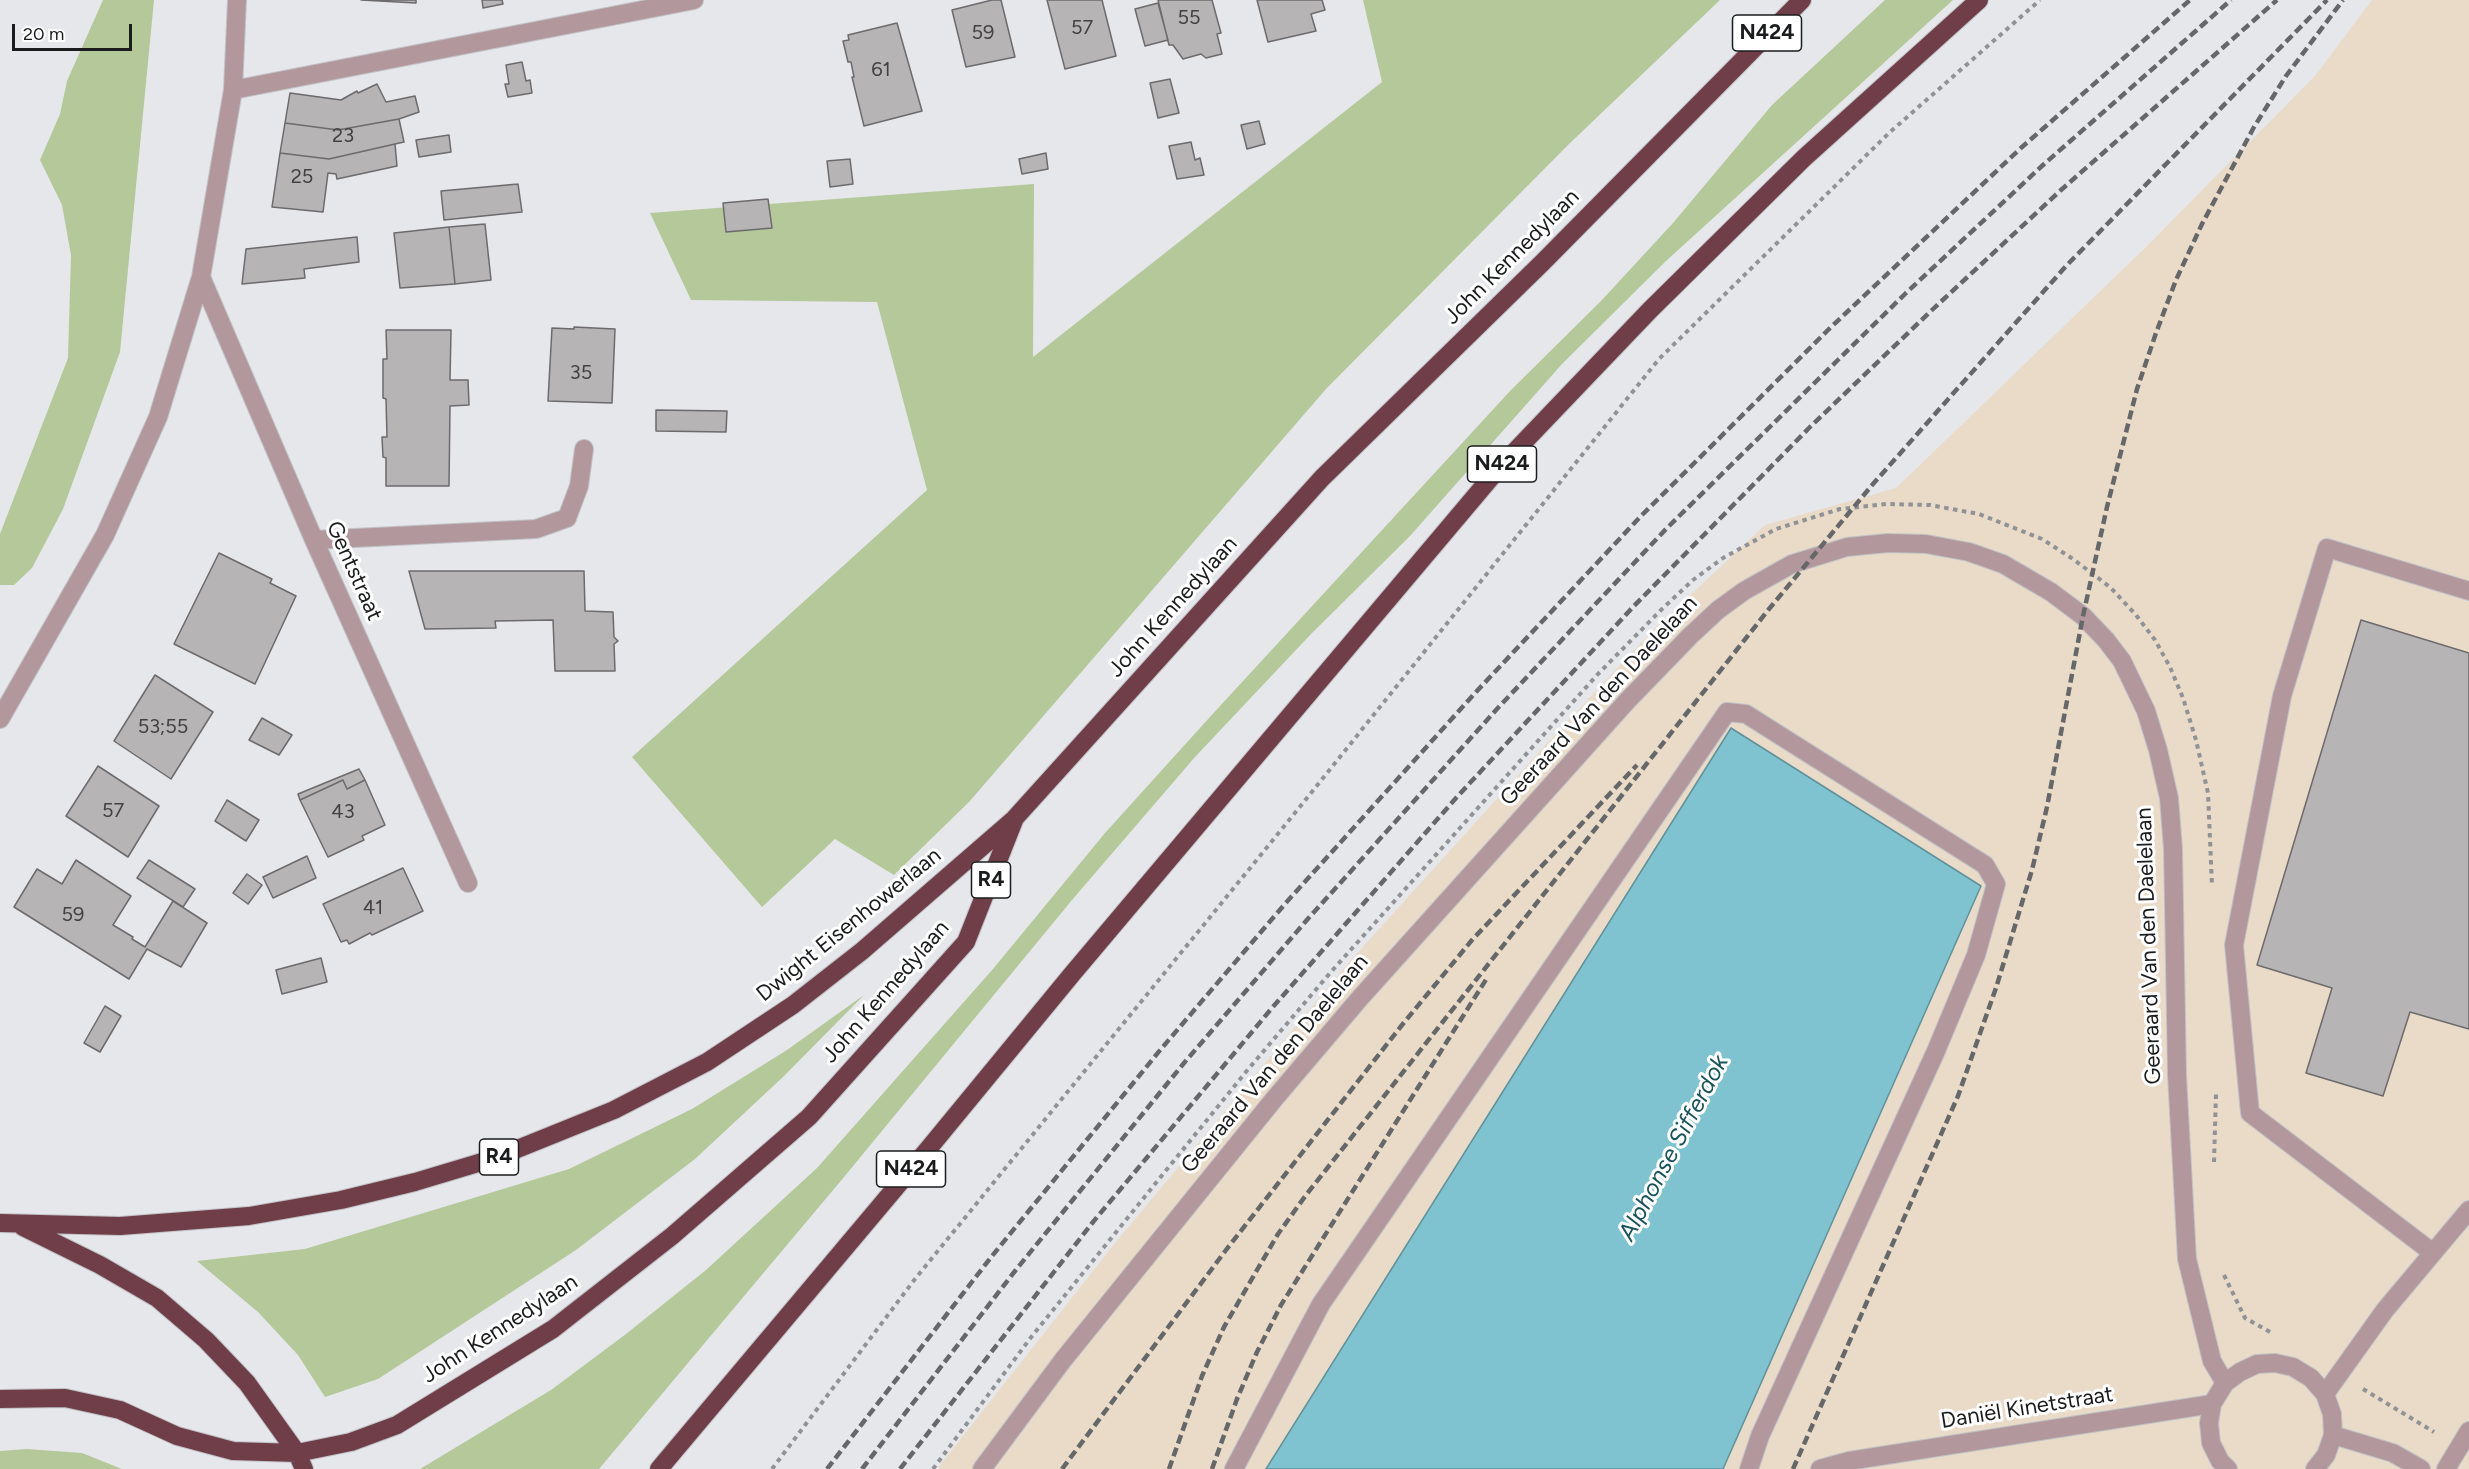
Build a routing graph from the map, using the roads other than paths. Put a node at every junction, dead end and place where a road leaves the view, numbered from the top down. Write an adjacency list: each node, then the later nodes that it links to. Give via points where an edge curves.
1 (237, 0): 5 (street)
2 (694, 0): 5 (street)
3 (1802, 0): 11 (highway, John Kennedylaan / N424, via 1322,478)
4 (1979, 0): 23 (highway, N424, via 1803,158 1499,468)
5 (233, 90): 6 (street)
6 (201, 276): 8 (street, Gentstraat); 10 (street, via 158,417 105,535)
7 (584, 449): 8 (street, via 579,486 567,518 536,529)
8 (314, 540): 12 (street, Gentstraat)
9 (2469, 591): 15 (street, via 2327,548 2282,696 2234,945 2250,1113)
10 (0, 719)
11 (1015, 818): 14 (highway, Dwight Eisenhowerlaan / R4, via 862,951 793,1005 717,1056 614,1110 495,1158 352,1197 249,1216 120,1226); 22 (highway, John Kennedylaan / R4, via 966,942 809,1117 672,1236 553,1329 396,1425)
12 (468, 882)
13 (2469, 1210): 15 (street)
14 (8, 1223): 22 (highway, Dwight Eisenhowerlaan / R4, via 100,1265 157,1298 206,1340 247,1383)
15 (2433, 1252): 17 (street, via 2385,1310)
16 (2225, 1383): 17 (street, via 2257,1364 2275,1364 2293,1367 2311,1378); 19 (street); 24 (street, Geeraard Van den Daelelaan, via 2212,1361 2187,1259 2177,1076 2173,849 2169,798 2146,711 2122,661 2106,640 2051,592 2003,564 1968,552 1926,544 1888,543 1847,547 1792,564 1744,591 1690,636 1611,718 1290,1080 1070,1351)
17 (2325, 1394): 21 (street, via 2332,1414)
18 (0, 1399): 22 (highway, John Kennedylaan / R4, via 65,1398 120,1410 177,1436 233,1451)
19 (2212, 1404): 27 (street, Daniël Kinetstraat, via 1849,1461); 28 (street, via 2211,1443)
20 (2469, 1431): 31 (street)
21 (2333, 1435): 29 (street, via 2326,1455); 30 (street, via 2393,1453)
22 (301, 1461)
23 (659, 1469)
24 (981, 1469)
25 (1234, 1469): 26 (street, via 1321,1304 1727,712 1746,714 1985,865 1996,884 1976,955 1936,1051 1760,1436)
26 (1749, 1469)
27 (1820, 1469)
28 (2228, 1469)
29 (2315, 1469)
30 (2421, 1469)
31 (2446, 1469)

